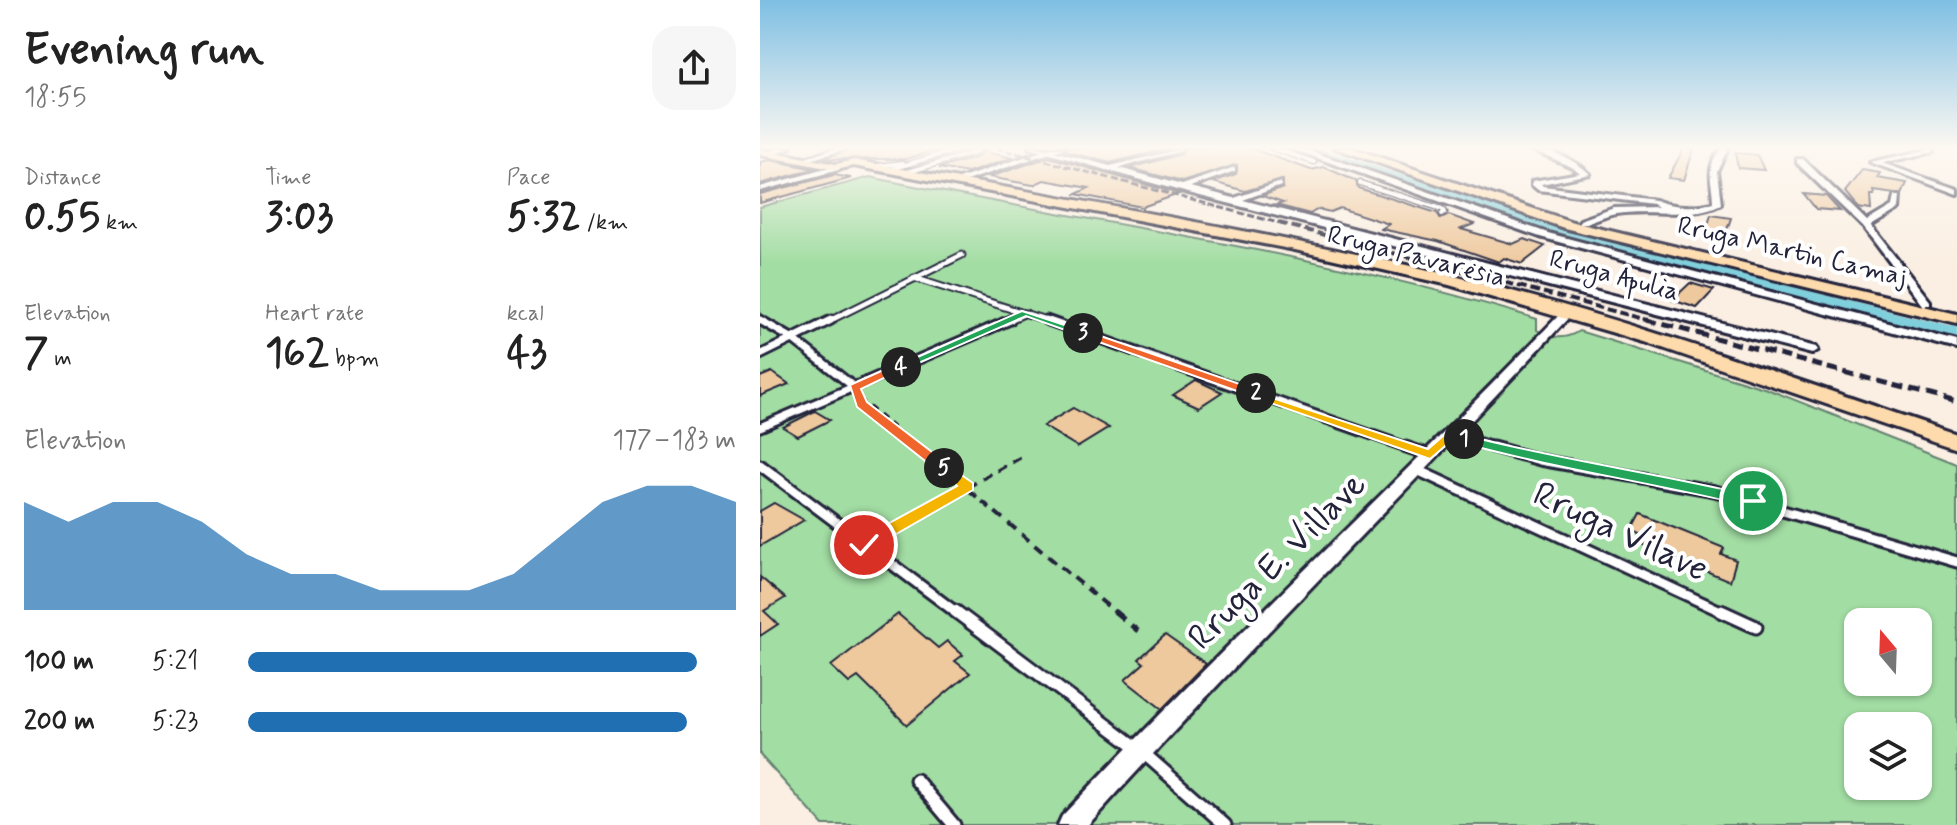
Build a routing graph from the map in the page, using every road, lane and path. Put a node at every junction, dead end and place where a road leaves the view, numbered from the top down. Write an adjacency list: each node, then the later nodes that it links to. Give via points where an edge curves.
1 (947, 186): 26 (main road, Rruga Pavarësia, via 1366,269)
2 (978, 186): 26 (main road, Rruga Pavarësia, via 1362,259)
3 (1173, 186): 13 (street, Rruga Apulia)
4 (1183, 186): 13 (street)
5 (1271, 186): 16 (street)
6 (1380, 186): 14 (lane)
7 (1389, 186): 14 (street)
8 (1454, 186): 27 (main road, Rruga Martin Camaj, via 1569,225)
9 (1474, 186): 19 (main road, Rruga Martin Camaj)
10 (1539, 186): 17 (street)
11 (1714, 186): 17 (street, via 1717,204)
12 (1826, 186): 20 (street)
13 (1179, 188): 16 (street, Rruga Apulia)
14 (1395, 189): 18 (lane, via 1442,209); 30 (street, via 1544,235)
15 (1897, 198): 20 (street, via 1896,207)
16 (1233, 201): 31 (street, Rruga Apulia)
17 (1667, 208): 19 (street, via 1605,212)
18 (1442, 214)
19 (1583, 222): 23 (main road, Rruga Martin Camaj)
20 (1866, 225): 23 (street)
21 (962, 255): 22 (lane)
22 (914, 278): 25 (lane, Rruga Vilave); 29 (lane)
23 (1926, 303): 24 (main road, Rruga Martin Camaj)
24 (1957, 310)
25 (1026, 313): 33 (lane); 39 (lane, Rruga Vilave)
26 (1563, 317): 35 (street, Rruga E. Villave); 36 (main road, Rruga Pavarësia, via 1784,381); 37 (main road, Rruga Pavarësia)
27 (1957, 319)
28 (760, 320): 29 (lane)
29 (793, 339): 32 (lane); 33 (lane)
30 (1957, 345)
31 (1812, 350)
32 (760, 355)
33 (854, 387): 34 (lane); 41 (path, via 862,404)
34 (760, 427)
35 (1450, 434): 39 (street, Rruga E. Villave); 43 (lane, via 1540,460 1715,491)
36 (1957, 442)
37 (1957, 454)
38 (1023, 456): 41 (path)
39 (1424, 462): 44 (lane, Rruga Vilave); 46 (street, Rruga E. Villave)
40 (760, 465): 42 (lane)
41 (967, 487): 42 (path); 45 (path)
42 (864, 545): 46 (lane)
43 (1957, 562)
44 (1756, 627)
45 (1138, 631)
46 (1139, 749): 49 (street, Rruga E. Villave); 50 (lane)
47 (916, 780): 48 (lane)
48 (954, 825)
49 (1071, 825)
50 (1225, 825)

